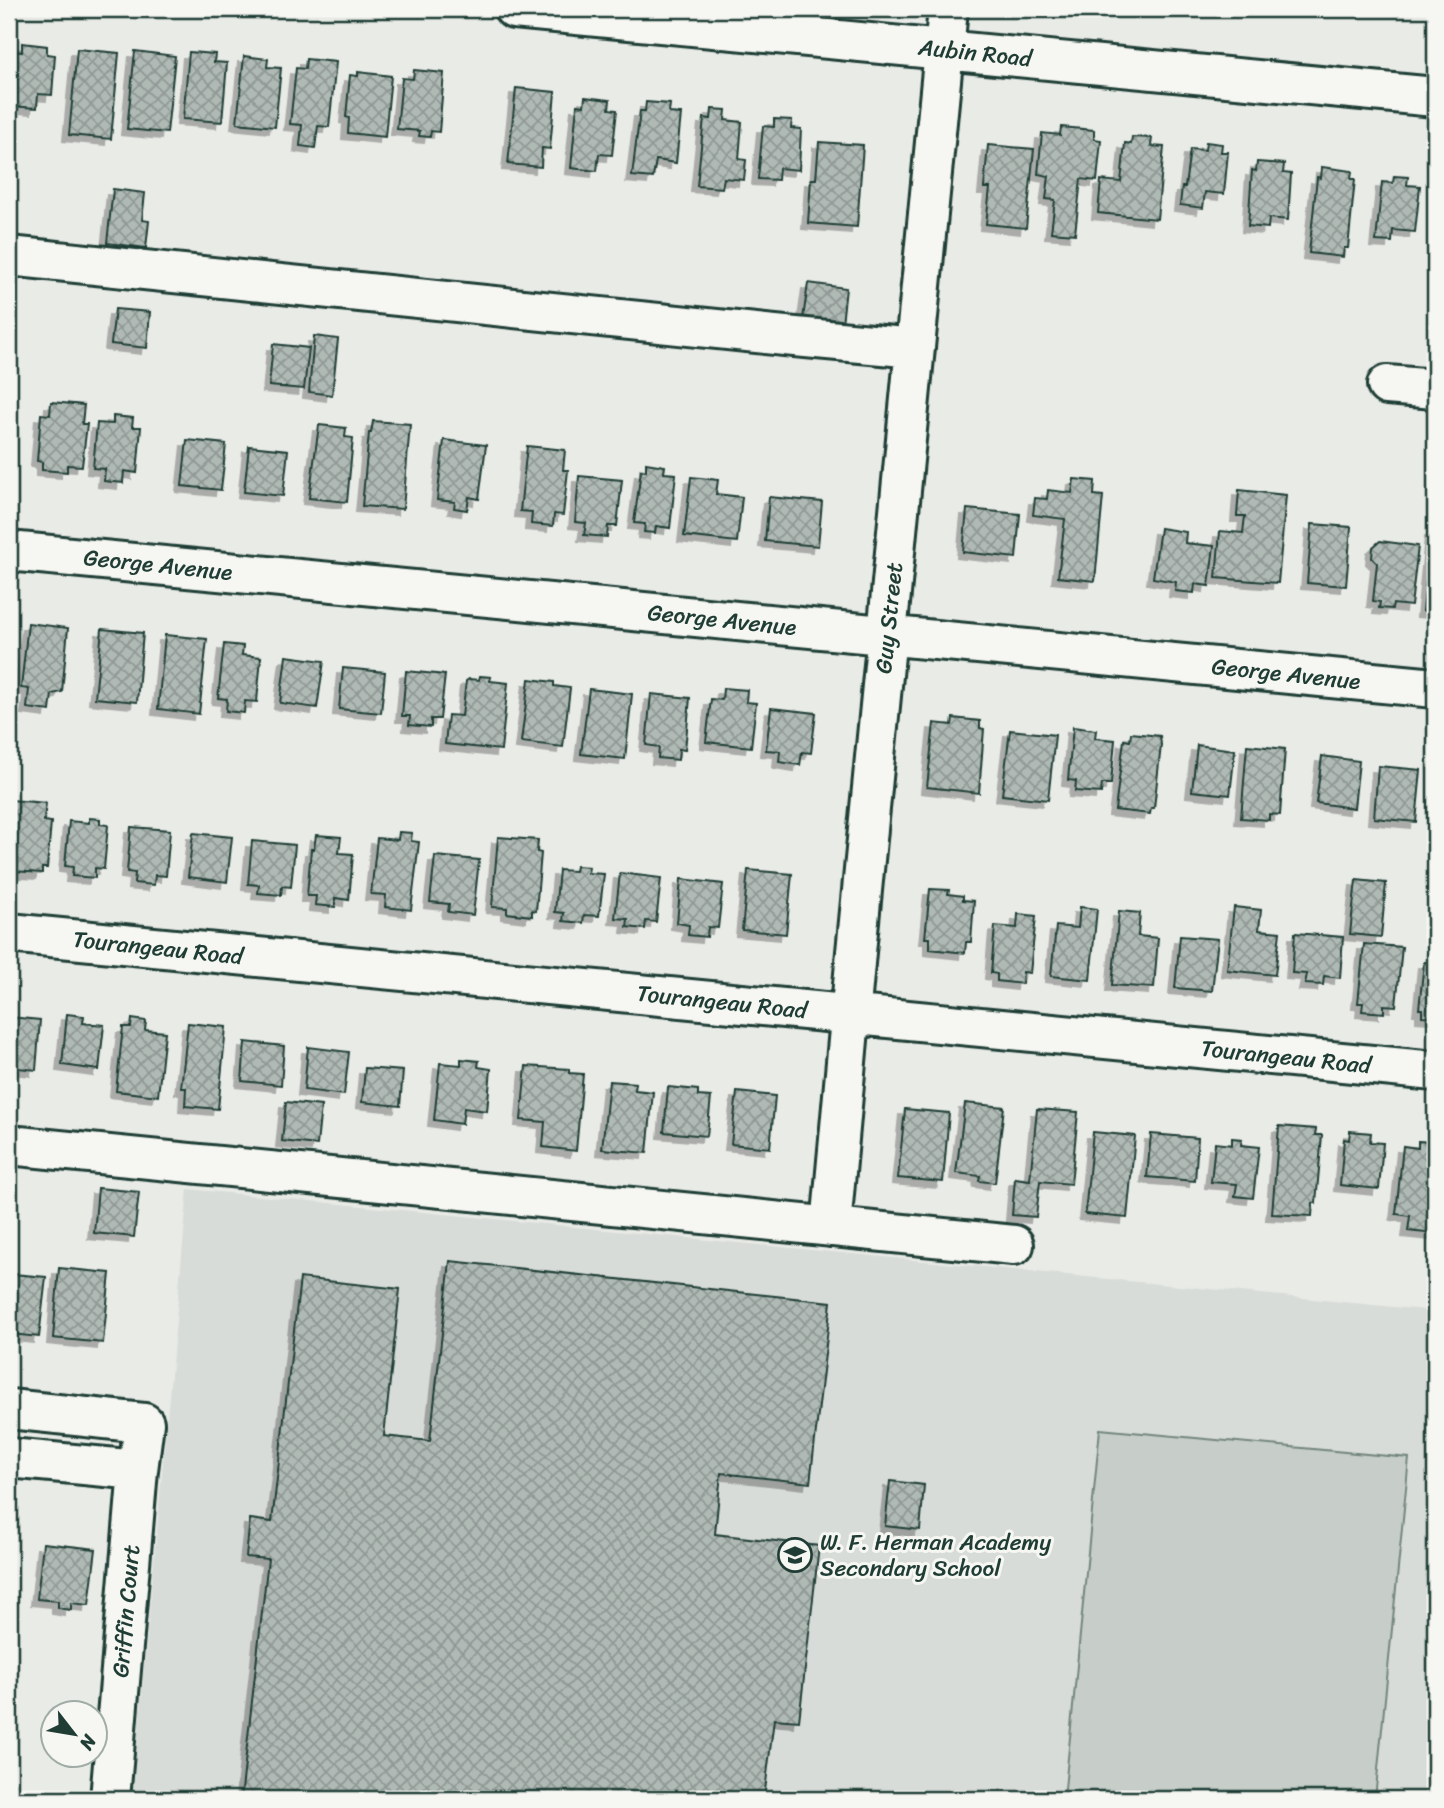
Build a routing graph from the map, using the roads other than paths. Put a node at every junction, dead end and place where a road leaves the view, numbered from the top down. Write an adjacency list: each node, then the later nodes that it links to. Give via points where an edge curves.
1 (514, 9): 3 (street, Aubin Road)
2 (948, 9): 3 (street, Guy Street)
3 (944, 50): 4 (street, Aubin Road); 6 (street, Guy Street)
4 (1435, 97)
5 (9, 256): 6 (street)
6 (915, 348): 10 (street, Guy Street)
7 (1387, 384): 8 (street)
8 (1435, 389)
9 (9, 551): 10 (street, George Avenue)
10 (887, 636): 11 (street, George Avenue); 13 (street, Guy Street)
11 (1435, 688)
12 (9, 933): 13 (street, Tourangeau Road)
13 (850, 1015): 14 (street, Tourangeau Road); 16 (street, Guy Street)
14 (1435, 1071)
15 (9, 1145): 16 (street)
16 (831, 1227): 17 (street)
17 (1014, 1245)
18 (9, 1409): 20 (street, Griffin Court, via 144,1423)
19 (9, 1458): 20 (street)
20 (138, 1470): 21 (street, Griffin Court)
21 (110, 1799)

